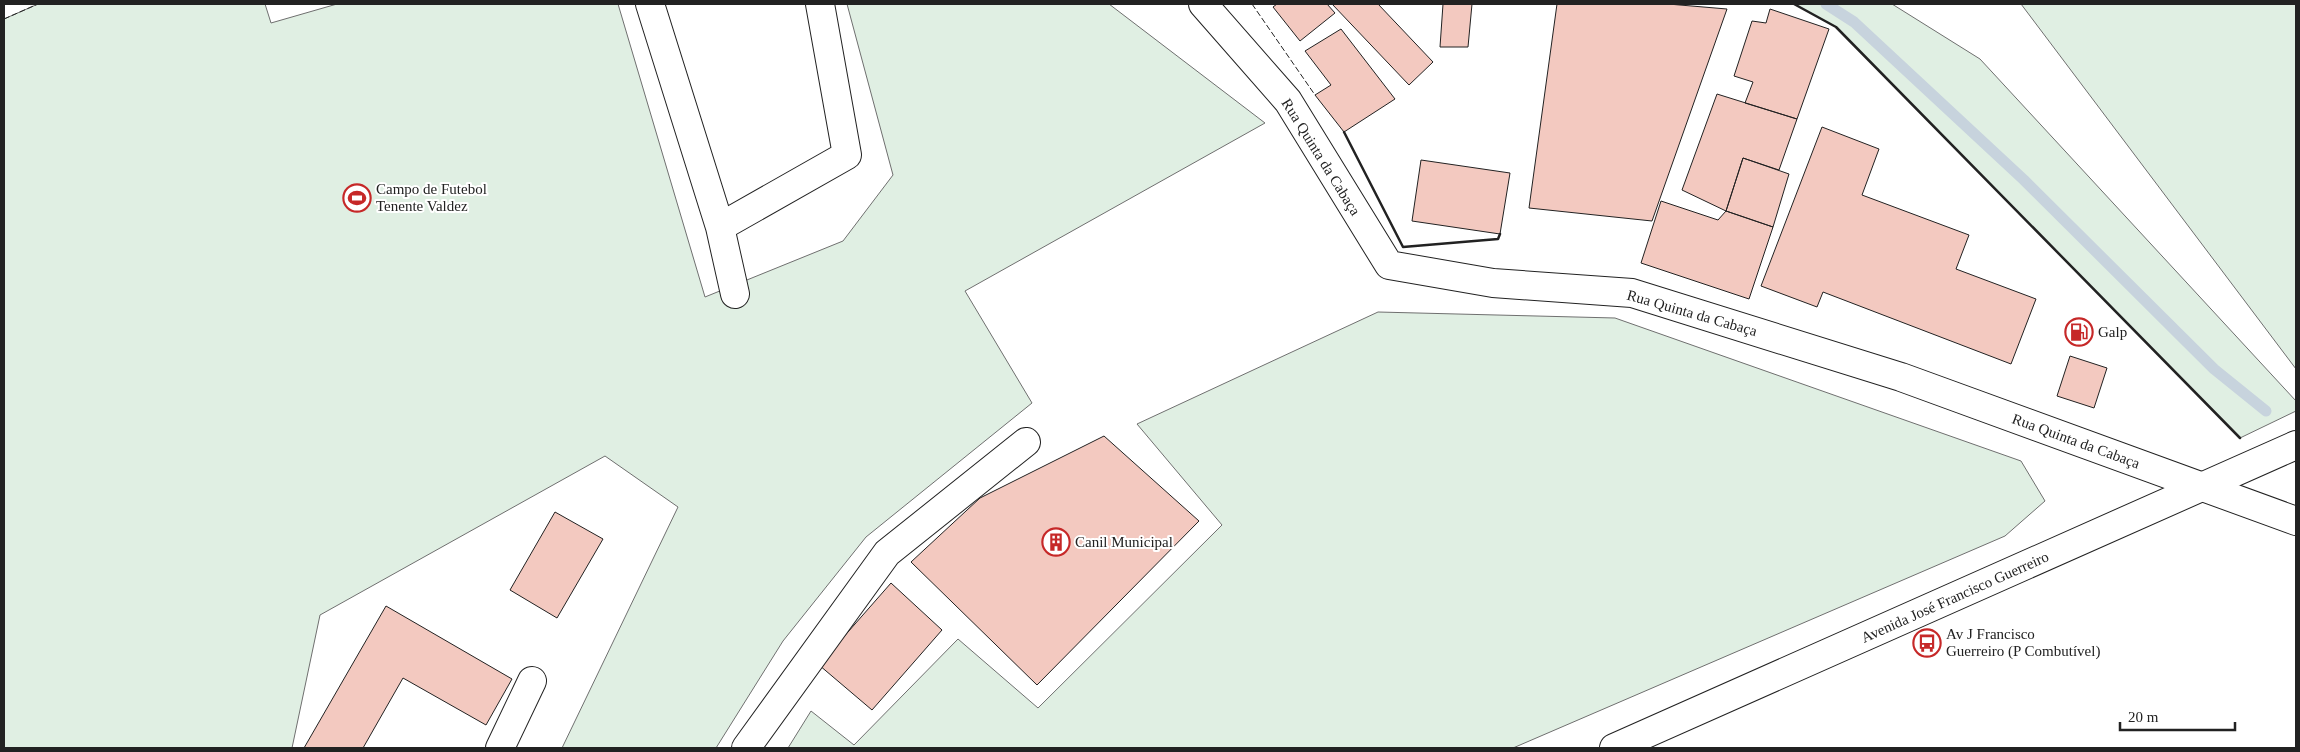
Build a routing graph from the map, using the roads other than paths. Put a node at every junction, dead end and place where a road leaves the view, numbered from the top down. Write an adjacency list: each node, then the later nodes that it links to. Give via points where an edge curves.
1 (650, 4): 4 (street)
2 (820, 4): 4 (street, via 848,155)
3 (1203, 4): 8 (street, Rua Quinta da Cabaça, via 1288,101 1389,265 1493,282 1632,293 1901,377)
4 (720, 227): 5 (street)
5 (735, 294)
6 (1026, 442): 12 (street, via 887,553)
7 (2296, 445): 8 (street, Avenida José Francisco Guerreiro)
8 (2202, 487): 9 (street, Rua Quinta da Cabaça); 13 (street, Avenida José Francisco Guerreiro)
9 (2296, 521)
10 (532, 681): 11 (street)
11 (500, 748)
12 (746, 748)
13 (1614, 748)

